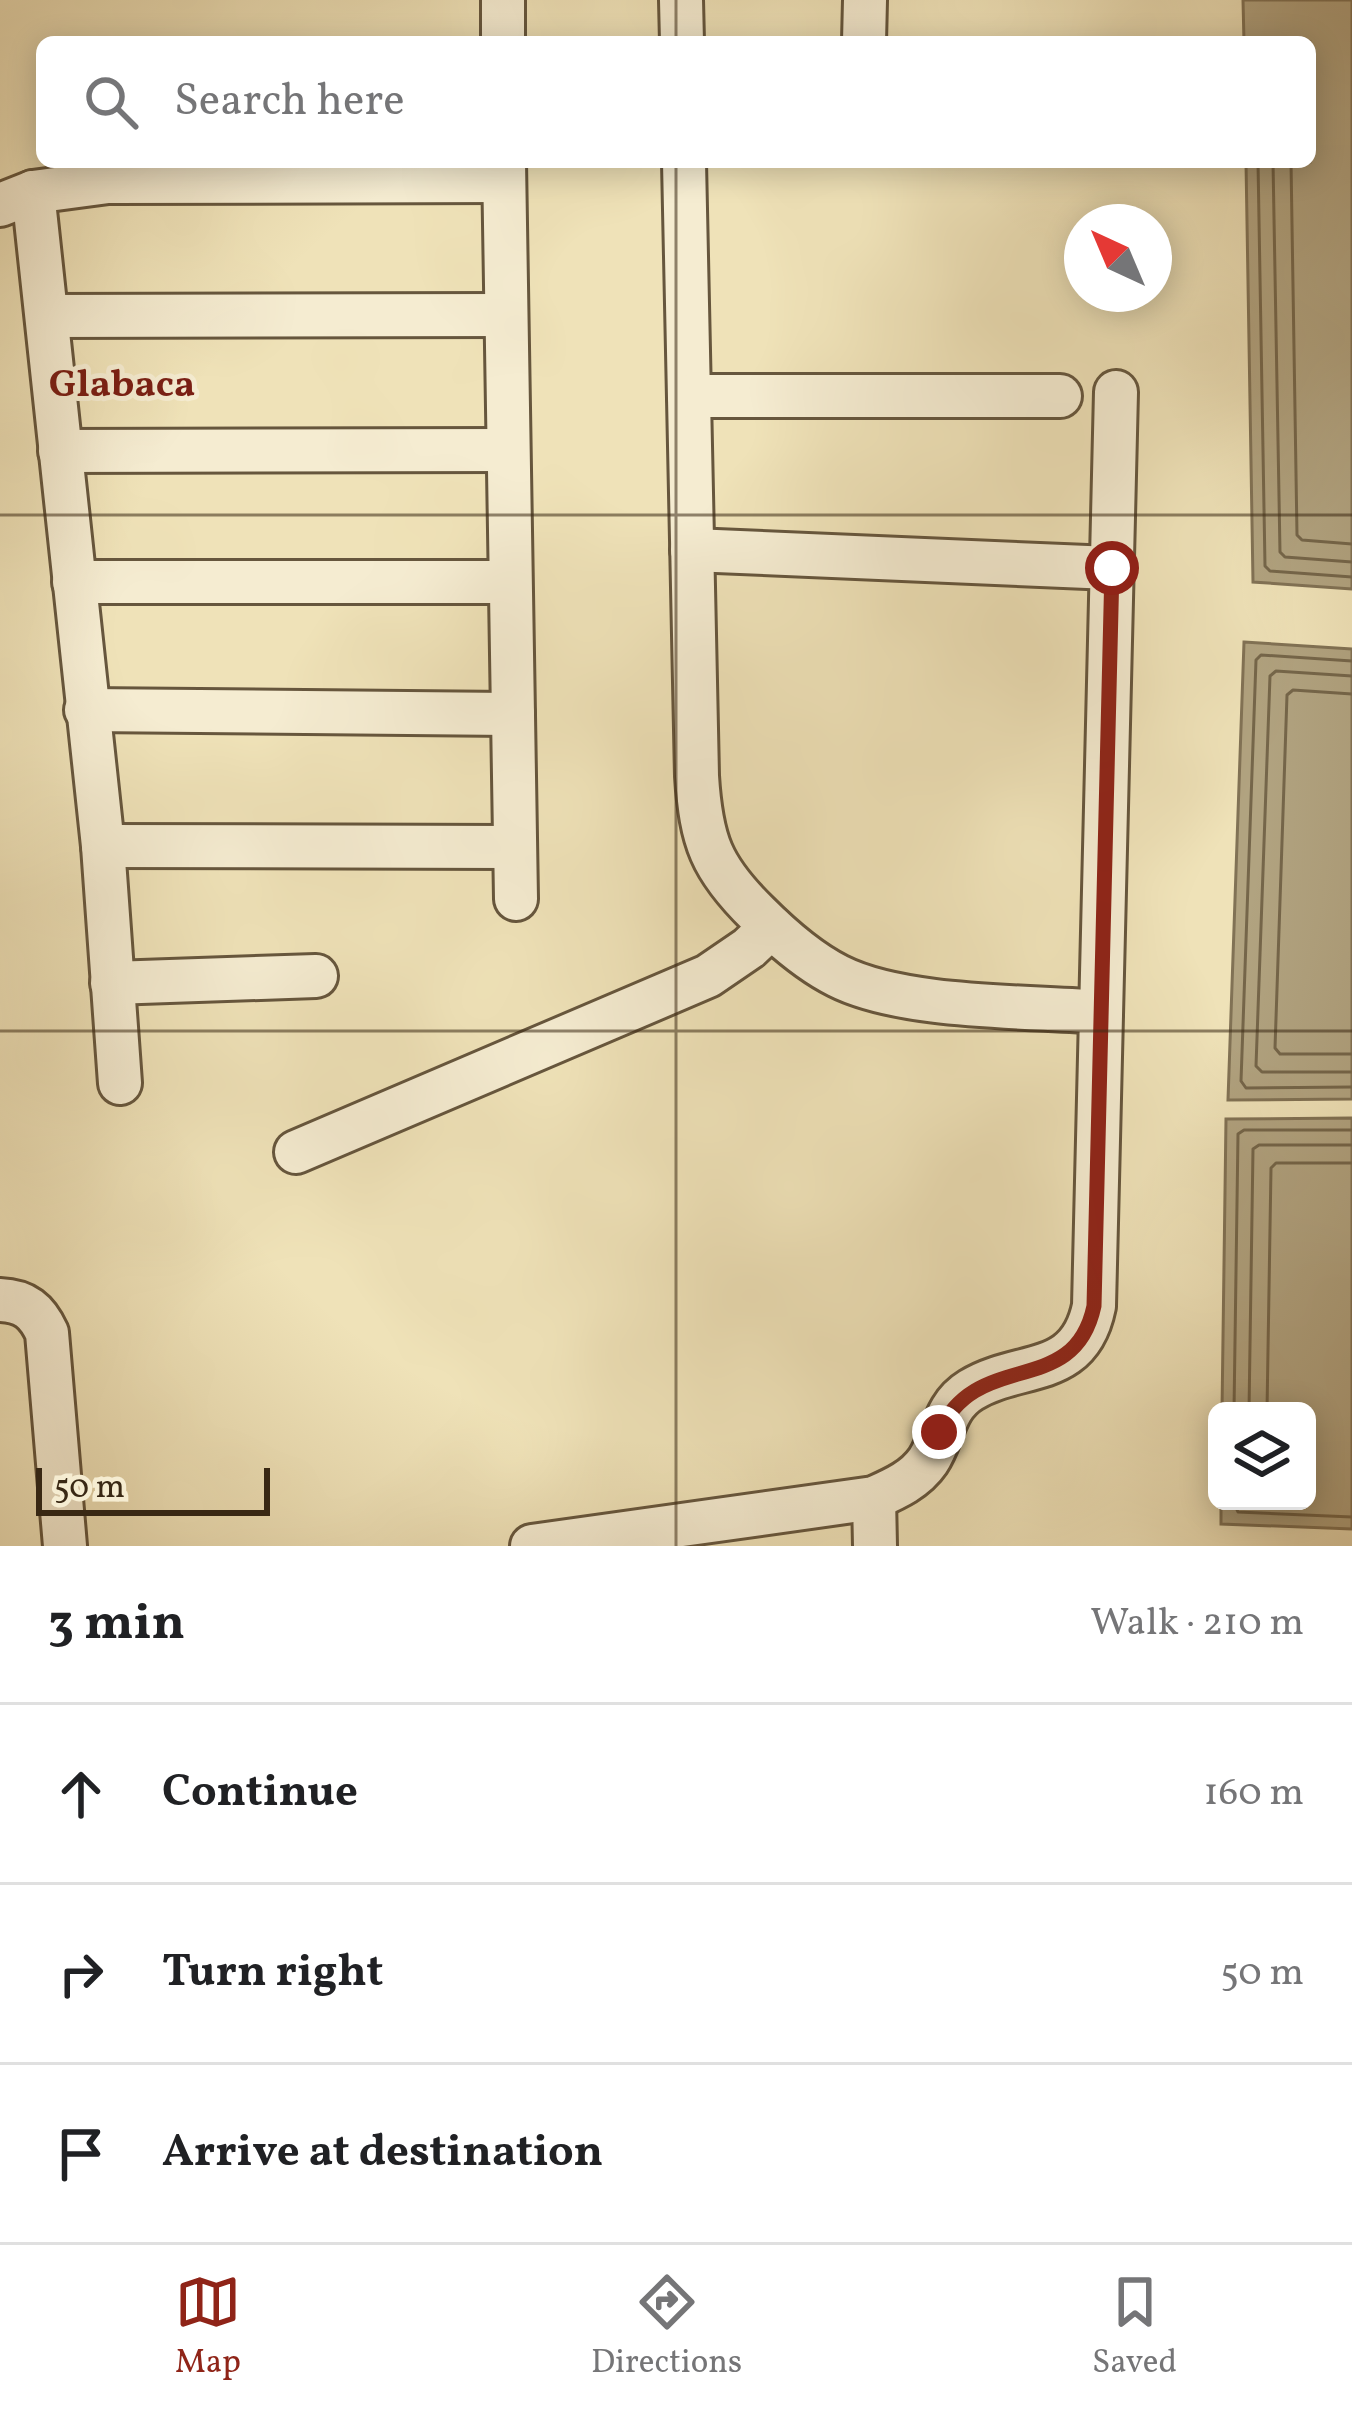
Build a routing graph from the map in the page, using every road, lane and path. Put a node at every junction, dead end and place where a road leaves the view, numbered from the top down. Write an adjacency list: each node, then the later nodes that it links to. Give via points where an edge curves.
1 (503, 0): 4 (street)
2 (681, 0): 5 (street)
3 (866, 0): 6 (street)
4 (503, 36)
5 (682, 36)
6 (864, 36)
7 (684, 168): 13 (street)
8 (504, 171): 9 (street, via 108,182); 10 (street)
9 (16, 198): 11 (street)
10 (506, 315): 11 (street); 15 (street)
11 (48, 316): 16 (street)
12 (1116, 392): 18 (street)
13 (689, 396): 14 (street); 17 (street)
14 (1060, 396)
15 (508, 450): 16 (street); 20 (street)
16 (60, 451): 19 (street)
17 (692, 550): 18 (street); 26 (street, via 699,823 724,876)
18 (1112, 568): 29 (street)
19 (74, 582): 20 (street); 21 (street)
20 (510, 582): 22 (street)
21 (86, 710): 22 (street); 23 (street)
22 (512, 714): 24 (street)
23 (103, 846): 24 (street); 28 (street)
24 (515, 847): 25 (street)
25 (516, 899)
26 (771, 927): 29 (street, via 840,977 906,996); 31 (street, via 708,976)
27 (316, 976): 28 (street)
28 (112, 982): 30 (street)
29 (1101, 1012): 33 (street, via 1090,1323 1053,1363 968,1392 946,1416 927,1463)
30 (120, 1083)
31 (296, 1152)
32 (0, 1300): 35 (street, via 21,1302 47,1333)
33 (874, 1498): 34 (street); 37 (street)
34 (768, 1529): 36 (street)
35 (64, 1546)
36 (532, 1546)
37 (875, 1546)

